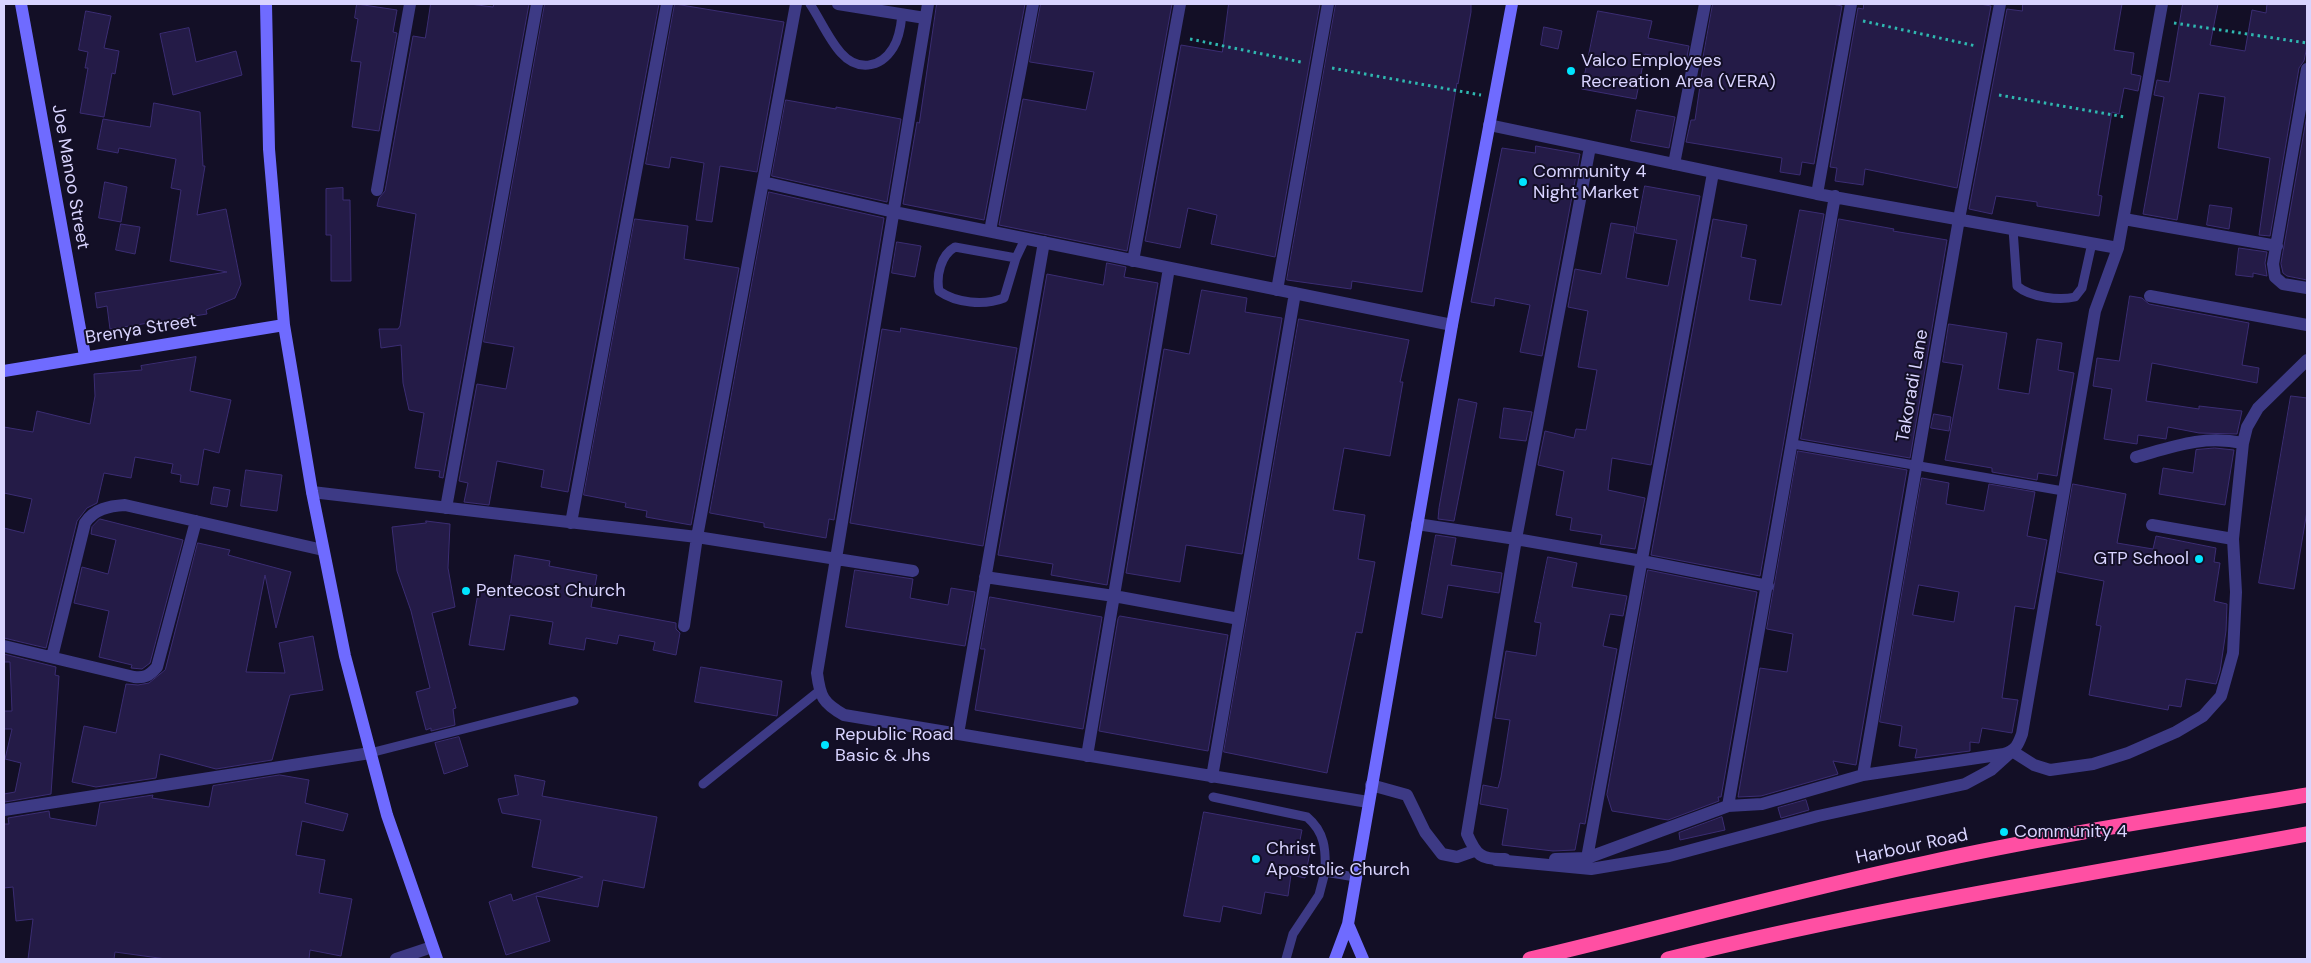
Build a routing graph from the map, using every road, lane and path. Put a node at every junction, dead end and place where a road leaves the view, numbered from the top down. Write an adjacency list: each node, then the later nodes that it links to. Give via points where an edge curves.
1 (21, 4): 55 (street, Joe Manoo Street)
2 (266, 4): 52 (street, via 269,149)
3 (410, 4): 32 (street)
4 (537, 4): 64 (street)
5 (667, 4): 66 (street)
6 (796, 4): 31 (street)
7 (810, 4): 18 (lane, via 841,53 855,64 868,66 880,62 893,48)
8 (838, 4): 18 (street)
9 (928, 4): 19 (street)
10 (1033, 4): 39 (street)
11 (1180, 4): 46 (street)
12 (1328, 4): 49 (street)
13 (1512, 4): 27 (street)
14 (1705, 4): 29 (street)
15 (1851, 4): 20 (street)
16 (2000, 4): 23 (street, Takoradi Lane)
17 (2162, 4): 21 (street)
18 (902, 15): 19 (street)
19 (925, 18): 35 (street)
20 (1848, 18): 23 (path); 33 (street)
21 (2158, 20): 22 (path); 26 (street)
22 (2307, 43)
23 (1992, 49): 25 (street, Takoradi Lane)
24 (2307, 69): 43 (street)
25 (1984, 92): 26 (path); 36 (street, Takoradi Lane)
26 (2141, 119): 37 (street)
27 (1489, 126): 28 (street); 54 (street)
28 (1590, 147): 29 (street); 70 (street)
29 (1674, 164): 30 (street)
30 (1713, 173): 33 (street); 74 (street)
31 (763, 182): 35 (street); 69 (street)
32 (378, 190)
33 (1817, 194): 34 (street)
34 (1835, 196): 36 (street); 59 (street)
35 (894, 212): 39 (street); 73 (street)
36 (1959, 219): 38 (street); 61 (street, Takoradi Lane)
37 (2124, 219): 43 (street); 44 (street)
38 (2013, 229): 42 (street); 42 (lane, via 2017,286 2032,294 2067,299 2075,297 2082,288)
39 (990, 231): 40 (street)
40 (1025, 238): 41 (street); 45 (lane)
41 (1044, 242): 46 (street); 76 (street)
42 (2092, 244): 44 (street)
43 (2277, 246): 48 (street, via 2273,264 2275,278 2283,284)
44 (2118, 248): 62 (street, via 2095,311)
45 (1016, 258): 45 (lane, via 1004,298 979,303 948,298 938,292 942,261 955,247)
46 (1132, 260): 47 (street)
47 (1169, 268): 49 (street); 78 (street)
48 (2307, 288)
49 (1276, 290): 50 (street)
50 (1295, 294): 54 (street); 79 (street)
51 (2150, 296): 53 (street)
52 (284, 325): 55 (street, Brenya Street); 63 (street)
53 (2307, 325)
54 (1452, 326): 67 (street)
55 (85, 356): 57 (street, Brenya Street)
56 (2307, 360): 58 (street, via 2258,408 2247,427)
57 (4, 371)
58 (2243, 443): 60 (street, via 2223,439 2195,440); 71 (street)
59 (1793, 444): 61 (lane); 77 (street)
60 (2136, 457)
61 (1917, 465): 62 (lane); 89 (street, Takoradi Lane)
62 (2063, 491): 86 (street, via 2022,734 2018,746)
63 (312, 492): 64 (street); 72 (street)
64 (446, 508): 66 (street)
65 (196, 521): 72 (street); 82 (street, via 125,505 110,506 90,516 85,523); 82 (street, via 157,667 151,674 144,678 134,677)
66 (571, 523): 69 (street)
67 (1417, 524): 70 (street); 92 (street)
68 (2152, 525): 71 (street)
69 (697, 537): 73 (street); 80 (street)
70 (1516, 539): 74 (street); 99 (street, via 1469,813 1467,834)
71 (2233, 540): 86 (street, via 2236,592 2233,653 2221,696 2203,716 2176,732 2093,764 2050,770 2034,765)
72 (323, 550): 87 (street)
73 (836, 558): 75 (street); 83 (street, via 816,673)
74 (1642, 561): 77 (street); 100 (street)
75 (913, 571)
76 (985, 577): 78 (street); 85 (street)
77 (1768, 586): 96 (street)
78 (1114, 596): 79 (street); 88 (street)
79 (1239, 619): 90 (street)
80 (684, 626)
81 (4, 646): 82 (street)
82 (52, 657)
83 (819, 691): 85 (street, via 827,705 844,715); 91 (lane)
84 (574, 701): 87 (lane)
85 (958, 734): 88 (street)
86 (2012, 751): 89 (street); 101 (street, via 1991,770 1965,784 1818,816 1669,856 1591,870)
87 (370, 753): 97 (street); 105 (street, via 387,815)
88 (1087, 756): 90 (street)
89 (1863, 775): 96 (street, via 1762,804)
90 (1212, 777): 95 (street)
91 (703, 784)
92 (1371, 785): 95 (street); 99 (street, via 1407,795 1426,832 1442,854 1457,857)
93 (2307, 795): 111 (highway, Harbour Road, via 2060,836 1927,862 1772,897)
94 (1214, 797): 102 (lane, via 1307,817 1322,834 1326,849)
95 (1368, 802): 103 (street)
96 (1728, 806): 100 (street)
97 (4, 810)
98 (2307, 834): 112 (highway, via 1928,902)
99 (1474, 851): 101 (street, via 1483,858)
100 (1587, 858): 101 (street)
101 (1496, 860)
102 (1325, 872): 103 (lane); 108 (lane, via 1319,895 1293,934)
103 (1355, 877): 104 (street)
104 (1348, 924): 109 (street); 110 (street)
105 (432, 947): 106 (street); 107 (street)
106 (396, 959)
107 (437, 959)
108 (1286, 959)
109 (1335, 959)
110 (1363, 959)
111 (1530, 959)
112 (1668, 959)

